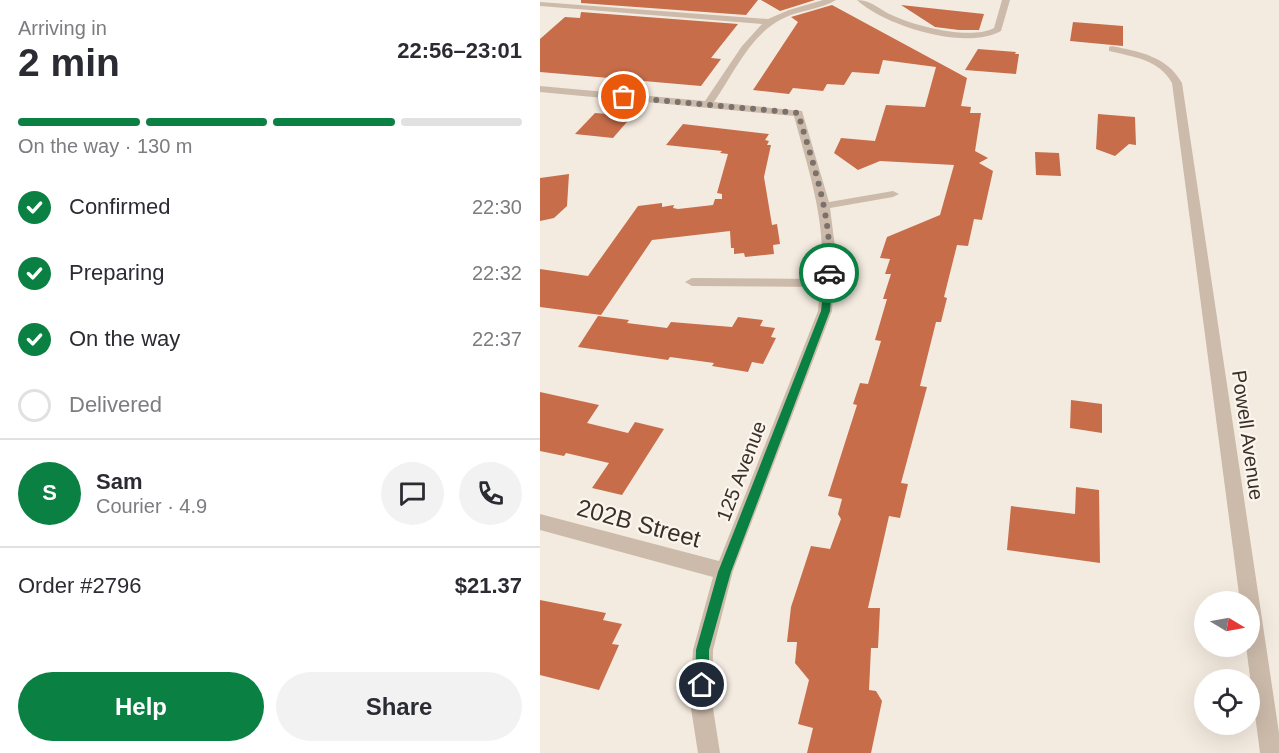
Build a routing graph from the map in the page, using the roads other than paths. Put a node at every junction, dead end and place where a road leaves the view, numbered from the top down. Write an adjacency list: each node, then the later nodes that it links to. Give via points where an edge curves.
1 (832, 0): 5 (street)
2 (861, 0): 3 (street, via 890,18 919,27 981,35 998,30)
3 (1005, 0)
4 (540, 4): 5 (street)
5 (770, 22): 8 (street)
6 (1112, 48): 16 (street, Powell Avenue, via 1166,66 1177,83)
7 (540, 89): 8 (street)
8 (708, 104): 10 (street, 125 Avenue, via 798,113)
9 (893, 194): 10 (street)
10 (824, 206): 12 (street, 125 Avenue, via 830,255)
11 (692, 282): 12 (street)
12 (828, 283): 14 (street, 125 Avenue, via 825,311)
13 (540, 522): 14 (street, 202B Street)
14 (724, 572): 15 (street, 125 Avenue, via 703,650 701,702)
15 (709, 753)
16 (1271, 753)

